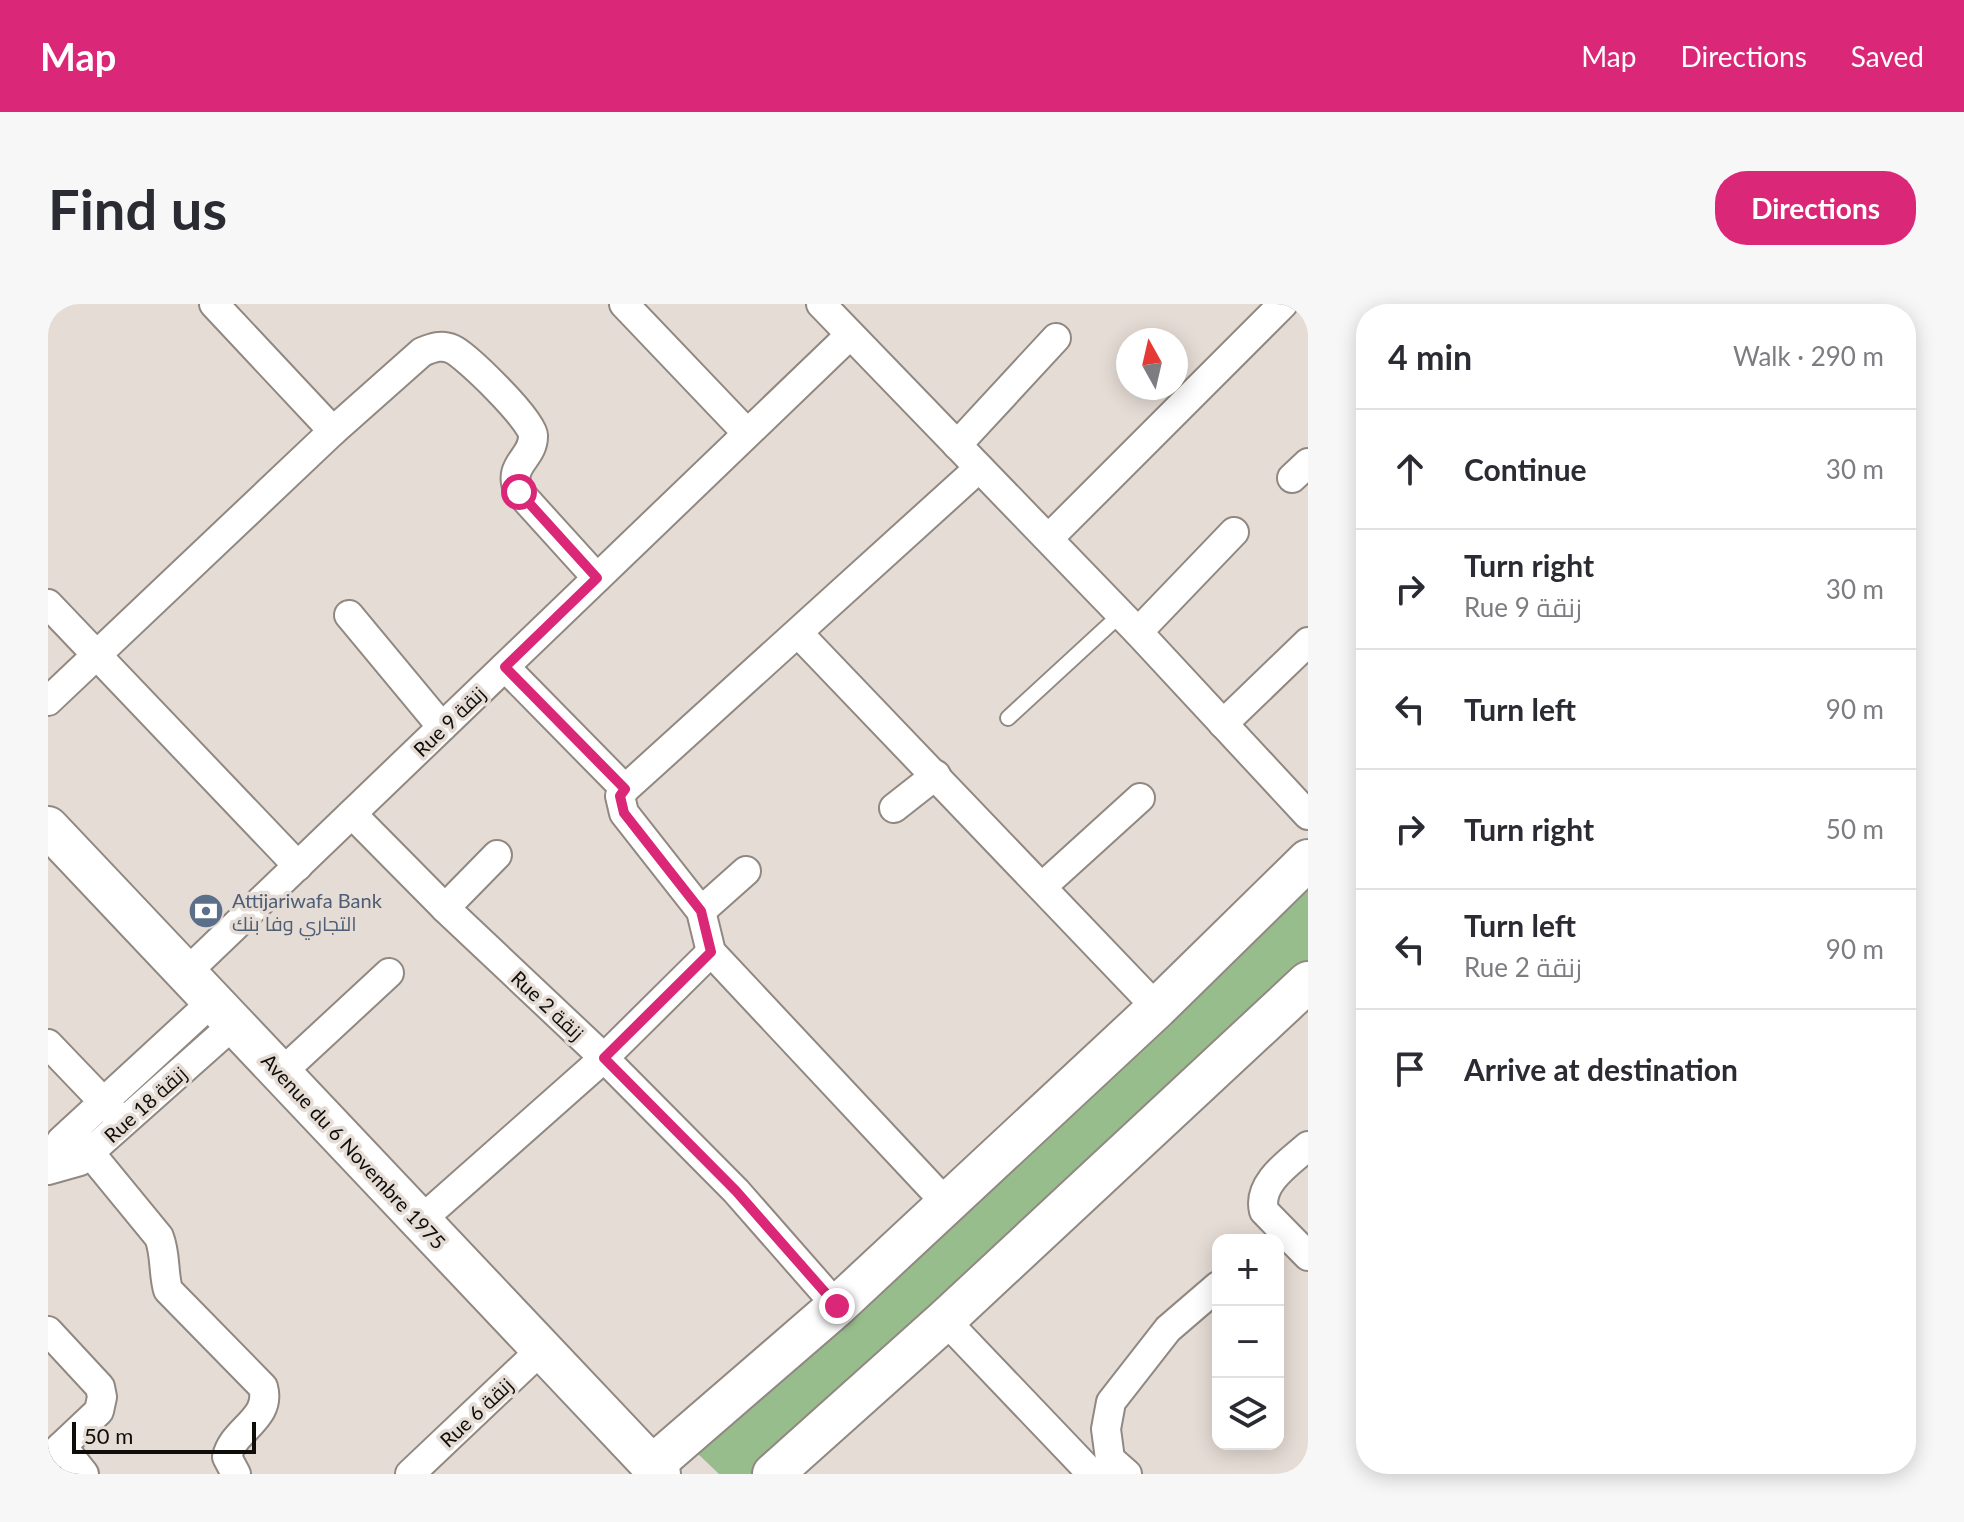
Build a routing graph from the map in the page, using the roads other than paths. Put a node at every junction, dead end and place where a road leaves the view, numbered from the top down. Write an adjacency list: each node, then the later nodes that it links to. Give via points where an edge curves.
1 (214, 304): 7 (street)
2 (624, 304): 8 (street)
3 (821, 304): 5 (street)
4 (1283, 304): 12 (street)
5 (850, 335): 8 (street, Rue 9 زنقة); 9 (street)
6 (1056, 338): 9 (street)
7 (333, 431): 13 (street, via 422,352 436,346 452,349 531,426 530,447 514,481); 19 (street)
8 (747, 433): 13 (street, Rue 9 زنقة)
9 (957, 445): 10 (street)
10 (979, 468): 12 (street); 17 (street)
11 (1234, 532): 16 (street)
12 (1049, 538): 16 (street)
13 (597, 578): 20 (street, Rue 9 زنقة)
14 (48, 604): 19 (street)
15 (349, 615): 24 (street)
16 (1130, 623): 22 (lane); 23 (street)
17 (799, 634): 25 (street); 26 (street)
18 (1308, 642): 23 (street)
19 (97, 654): 21 (street); 34 (street)
20 (505, 667): 24 (street, Rue 9 زنقة); 26 (street)
21 (48, 701)
22 (1008, 718)
23 (1223, 724): 30 (street)
24 (442, 727): 29 (street, Rue 9 زنقة)
25 (936, 775): 28 (street); 36 (street)
26 (625, 789): 38 (street, via 620,796 624,813)
27 (1140, 798): 36 (street)
28 (894, 808)
29 (352, 814): 34 (street, Rue 9 زنقة); 37 (street, Rue 2 زنقة)
30 (1308, 815)
31 (48, 827): 42 (street, Avenue du 6 Novembre 1975)
32 (497, 855): 37 (street)
33 (1308, 860): 43 (street)
34 (298, 866): 42 (street, Rue 9 زنقة)
35 (746, 871): 38 (street)
36 (1043, 886): 43 (street)
37 (445, 908): 45 (street, Rue 2 زنقة)
38 (701, 911): 39 (street)
39 (711, 952): 45 (street); 52 (street)
40 (389, 973): 46 (street)
41 (1308, 982): 58 (street)
42 (211, 1000): 46 (street, Avenue du 6 Novembre 1975); 47 (street, Rue 18 زنقة); 48 (street, Rue 18 زنقة)
43 (1157, 1008): 52 (street)
44 (48, 1044): 47 (street)
45 (604, 1058): 53 (street); 57 (street, Rue 2 زنقة, via 736,1191)
46 (280, 1074): 53 (street, Avenue du 6 Novembre 1975)
47 (103, 1102): 48 (street); 49 (street, Rue 18 زنقة)
48 (123, 1123): 49 (street, Rue 18 زنقة)
49 (82, 1141): 51 (street, Rue 18 زنقة, via 80,1161); 65 (street, via 159,1237 168,1290 263,1387 262,1412 229,1446 227,1457)
50 (1308, 1146): 54 (street, via 1273,1178 1262,1203)
51 (48, 1168)
52 (947, 1204): 57 (street)
53 (420, 1221): 60 (street, Avenue du 6 Novembre 1975)
54 (1273, 1227): 55 (street)
55 (1308, 1256)
56 (1212, 1291): 63 (street, via 1168,1329 1111,1402)
57 (837, 1306): 62 (street)
58 (945, 1320): 63 (street); 67 (street)
59 (48, 1331): 61 (street, via 100,1387 102,1397 99,1411)
60 (541, 1350): 62 (street, Avenue du 6 Novembre 1975); 66 (street, Rue 6 زنقة)
61 (55, 1453): 64 (street)
62 (656, 1470)
63 (1105, 1470)
64 (84, 1474)
65 (236, 1474)
66 (410, 1474)
67 (773, 1474)

